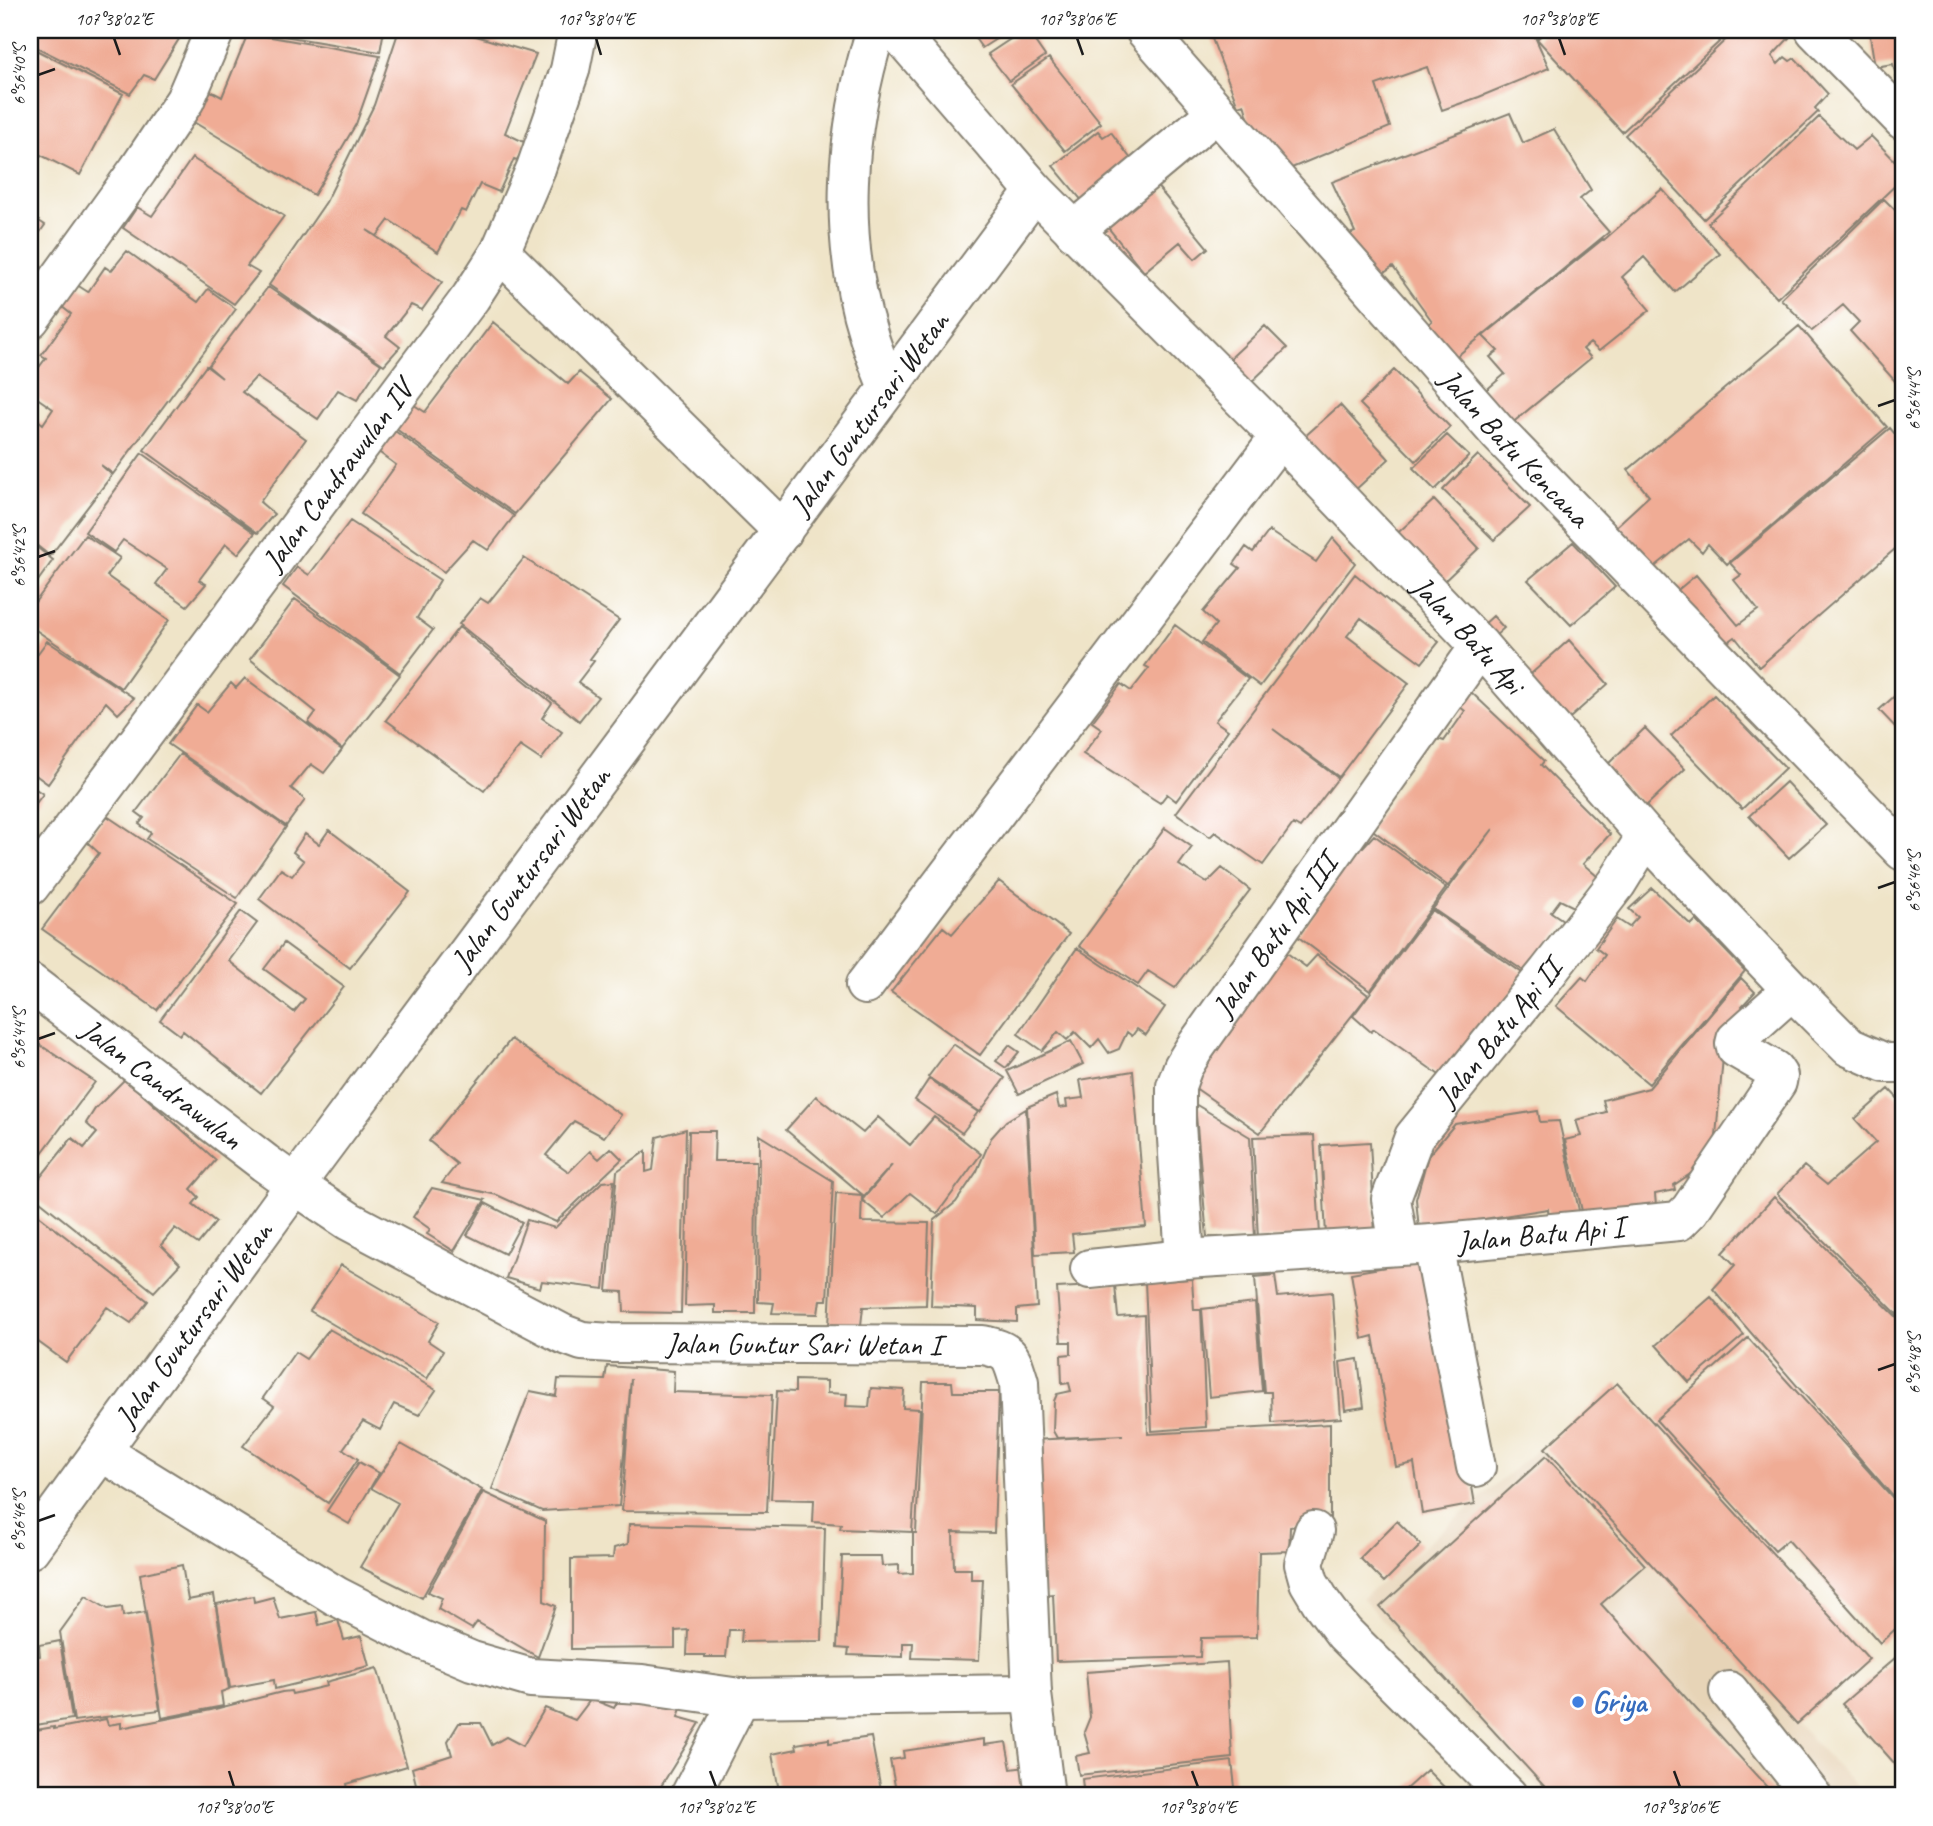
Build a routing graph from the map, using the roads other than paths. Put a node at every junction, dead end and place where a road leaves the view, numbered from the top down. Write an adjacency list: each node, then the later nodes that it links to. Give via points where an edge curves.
1 (215, 30): 12 (street, via 186,100)
2 (578, 30): 11 (street, Jalan Candrawulan IV, via 570,70 536,168)
3 (876, 30): 13 (street, via 854,119 849,228 856,283)
4 (896, 30): 9 (street, Jalan Batu Api)
5 (1145, 30): 7 (street, Jalan Batu Kencana)
6 (1815, 30): 8 (street)
7 (1217, 112): 10 (street); 18 (street, Jalan Batu Kencana, via 1499,434)
8 (1903, 120)
9 (1035, 191): 10 (street, Jalan Batu Api); 13 (street, Jalan Guntursari Wetan)
10 (1074, 231): 14 (street, Jalan Batu Api)
11 (500, 252): 15 (street); 19 (street, Jalan Candrawulan IV, via 471,297)
12 (30, 320)
13 (888, 388): 15 (street, Jalan Guntursari Wetan)
14 (1280, 436): 16 (street, Jalan Batu Api); 21 (street)
15 (783, 531): 24 (street, Jalan Guntursari Wetan)
16 (1480, 646): 17 (street, Jalan Batu Api); 26 (street, Jalan Batu Api III, via 1183,1067 1176,1086 1176,1124)
17 (1646, 836): 22 (street, Jalan Batu Api); 25 (street, Jalan Batu Api II, via 1617,883 1414,1137 1391,1199)
18 (1903, 851)
19 (30, 886)
20 (30, 983): 24 (street, Jalan Candrawulan)
21 (865, 985)
22 (1792, 990): 23 (street, Jalan Batu Api, via 1849,1047 1885,1063); 25 (street, Jalan Batu Api I, via 1736,1040 1736,1048 1774,1070 1777,1082 1679,1221)
23 (1903, 1063)
24 (303, 1190): 28 (street, Jalan Guntursari Wetan); 33 (street, Jalan Guntur Sari Wetan I, via 349,1220 582,1341 983,1345 1000,1349 1012,1359 1019,1382)
25 (1416, 1244): 26 (street, Jalan Batu Api I); 29 (street, Jalan Batu Api II)
26 (1185, 1259): 27 (street, Jalan Batu Api I)
27 (1090, 1269)
28 (102, 1452): 31 (street, Jalan Guntursari Wetan); 34 (street, via 336,1595 472,1661 531,1678 642,1684)
29 (1476, 1467)
30 (1314, 1531): 37 (street, via 1304,1564 1321,1602 1345,1633)
31 (30, 1549)
32 (1728, 1691): 38 (street)
33 (1032, 1694): 34 (street); 36 (street, Jalan Guntur Sari Wetan I)
34 (740, 1698): 35 (street)
35 (690, 1796)
36 (1045, 1796)
37 (1507, 1796)
38 (1812, 1796)

